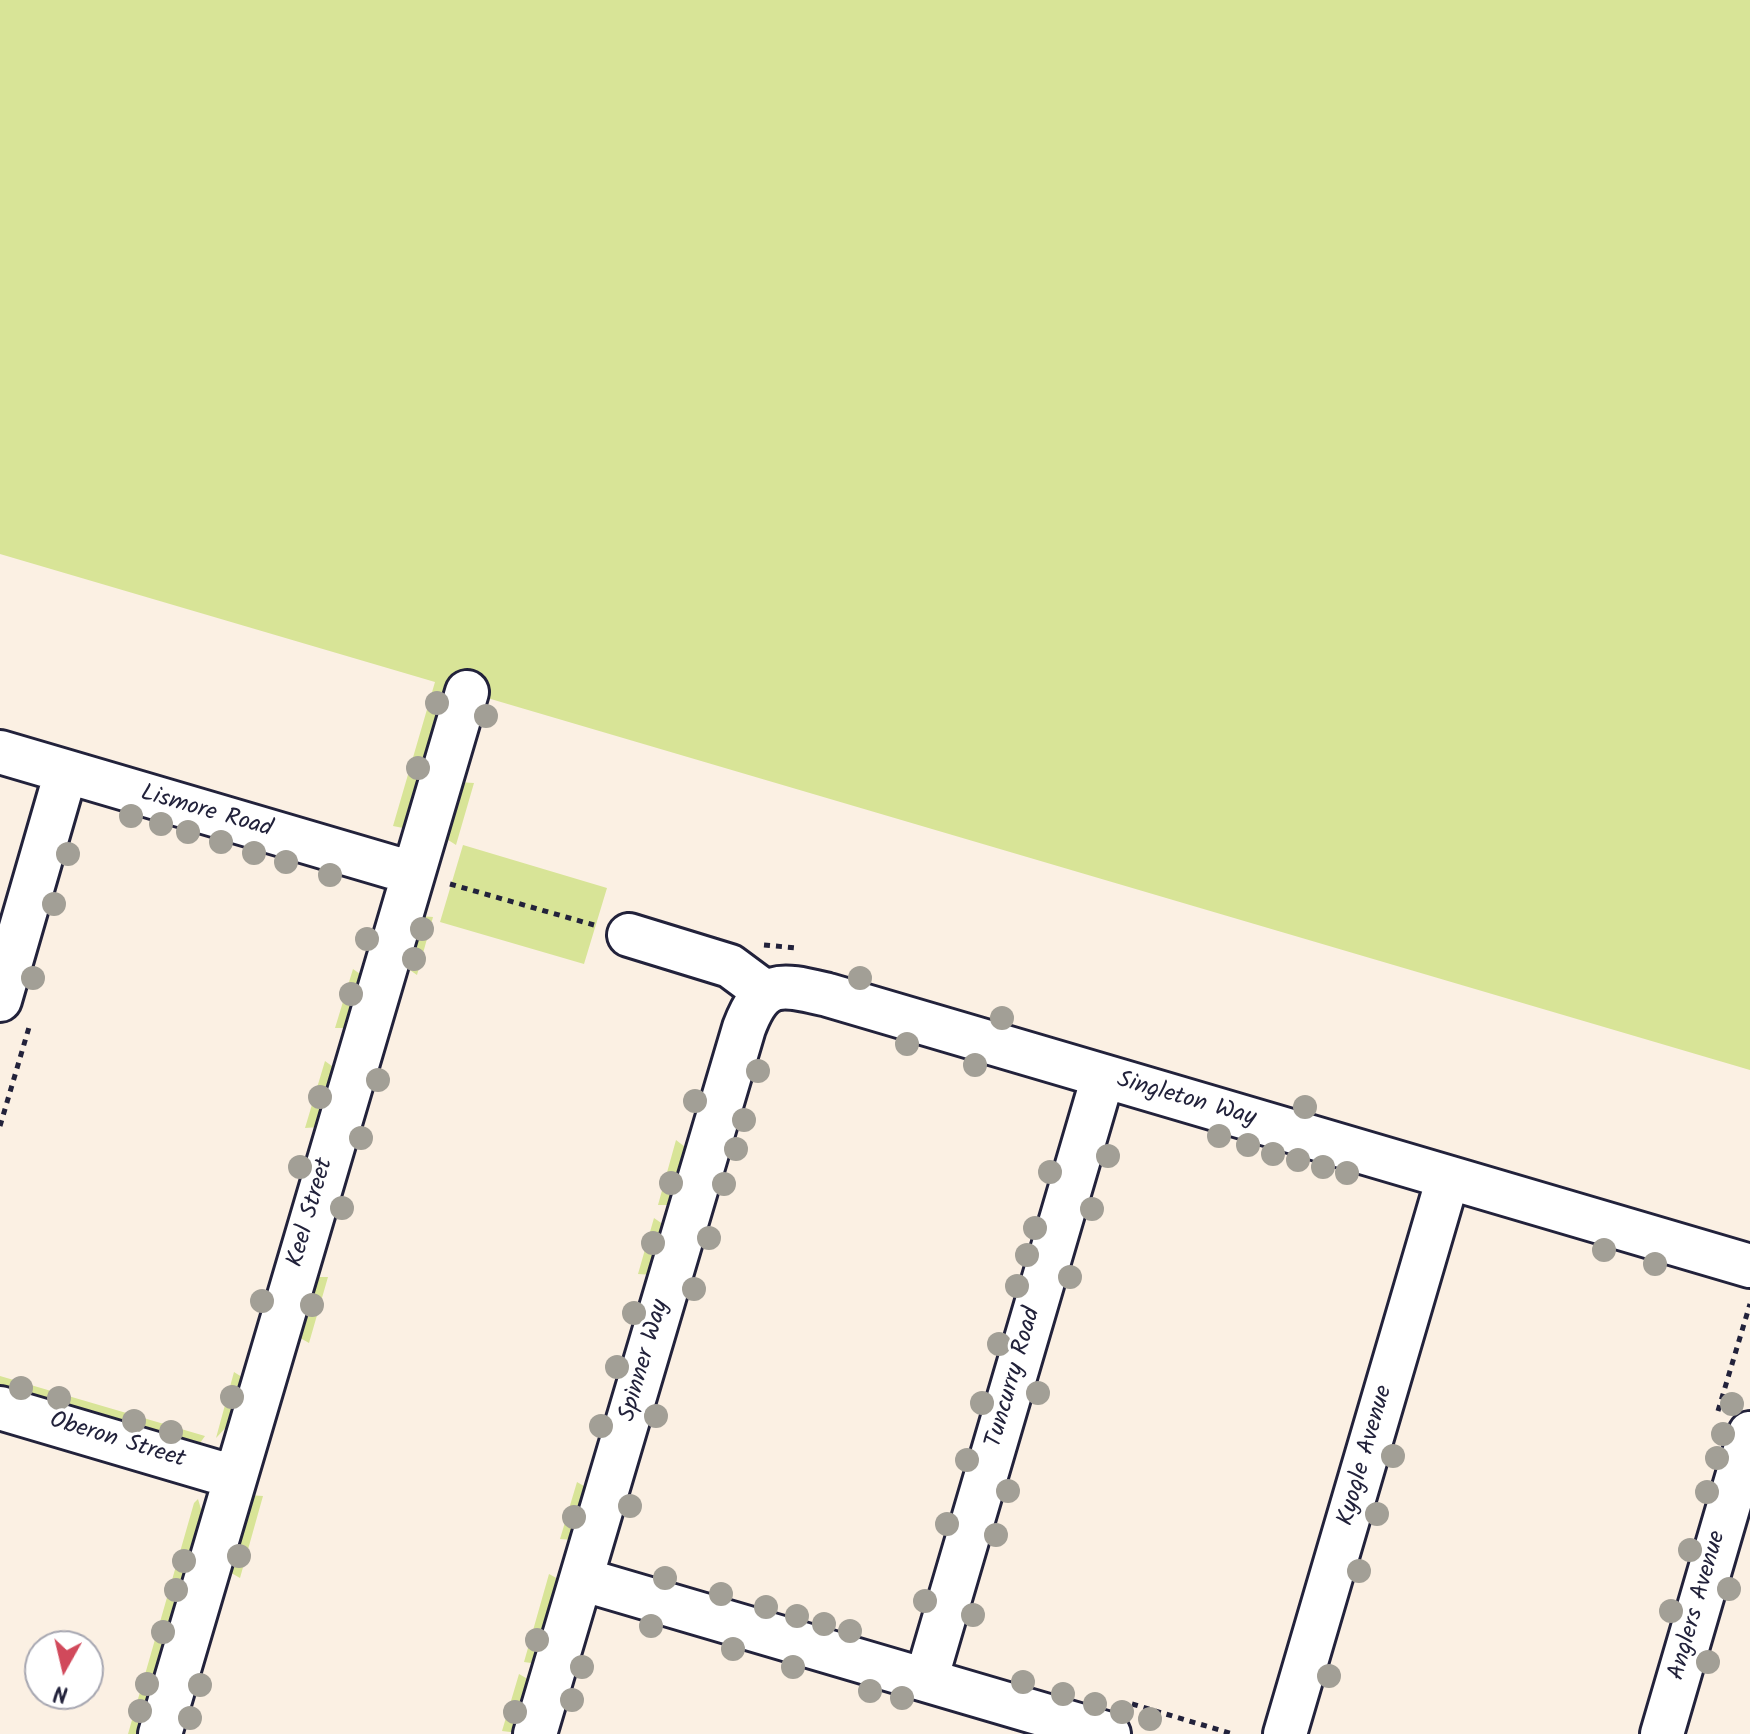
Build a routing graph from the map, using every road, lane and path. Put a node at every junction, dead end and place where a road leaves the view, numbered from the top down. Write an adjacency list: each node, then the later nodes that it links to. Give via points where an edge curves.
1 (467, 692): 4 (street, Keel Street)
2 (0, 752): 3 (street, Lismore Road)
3 (66, 772): 4 (street, Lismore Road); 9 (street)
4 (430, 878): 5 (path); 15 (street, Keel Street)
5 (629, 935): 7 (street)
6 (802, 950): 7 (path, via 756,947)
7 (730, 966): 8 (street)
8 (765, 992): 10 (street, Singleton Way, via 784,986 828,995); 16 (street, Spinner Way, via 744,1028)
9 (0, 1000)
10 (1103, 1077): 11 (street, Singleton Way); 17 (street, Tuncurry Road)
11 (1448, 1178): 12 (street, Singleton Way); 21 (street, Kyogle Avenue)
12 (1750, 1266)
13 (0, 1408): 15 (street, Oberon Street)
14 (1750, 1433): 22 (street, Anglers Avenue)
15 (234, 1477): 18 (street, Keel Street)
16 (581, 1579): 17 (street); 19 (street, Spinner Way)
17 (926, 1680): 20 (street)
18 (160, 1734)
19 (535, 1734)
20 (1109, 1734)
21 (1285, 1734)
22 (1662, 1734)

